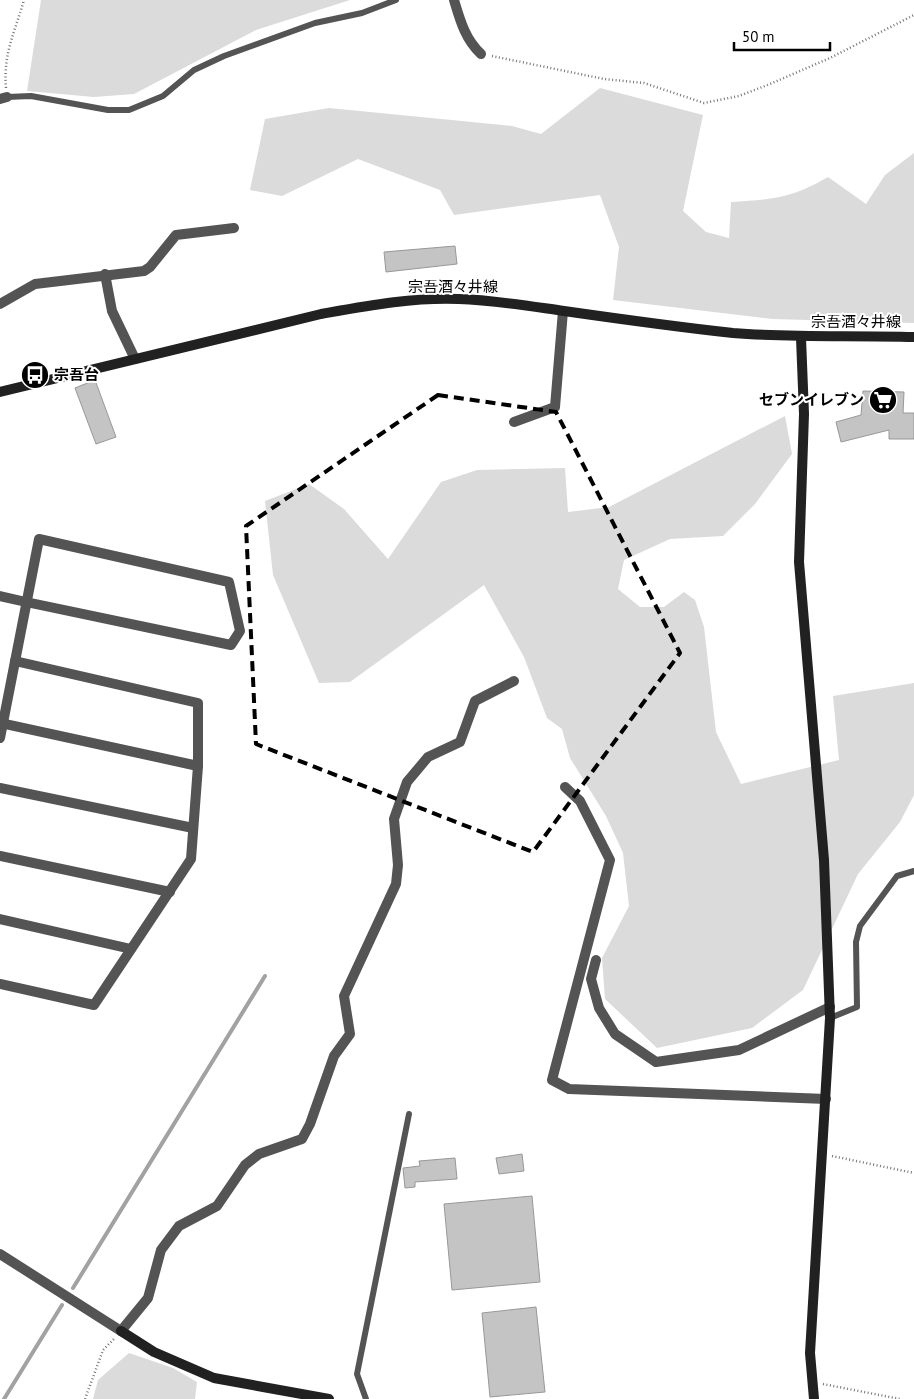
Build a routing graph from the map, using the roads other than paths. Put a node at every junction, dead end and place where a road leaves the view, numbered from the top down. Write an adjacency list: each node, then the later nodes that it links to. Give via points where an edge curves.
1 (396, 0): 4 (lane, via 362,13 315,23 224,56 194,70 163,96 129,110 108,110 31,96)
2 (454, 0): 3 (street, via 463,30)
3 (481, 54)
4 (3, 98)
5 (234, 228): 6 (street, via 176,235 144,271)
6 (106, 274): 7 (street, via 35,284); 11 (street, via 112,311)
7 (0, 304)
8 (563, 311): 10 (street, 宗吾酒々井線); 11 (street, 宗吾酒々井線, via 458,299 366,306); 13 (street, via 556,407)
9 (914, 337): 10 (street, 宗吾酒々井線)
10 (801, 338): 31 (street, via 804,414 799,562 824,860)
11 (135, 359): 12 (street, 宗吾酒々井線)
12 (0, 392)
13 (514, 422)
14 (0, 596): 15 (street)
15 (26, 602): 15 (street, via 39,539 229,582 240,630 232,645); 16 (street)
16 (15, 661): 18 (street); 20 (street, via 198,703)
17 (514, 681): 35 (street, via 474,701 460,742 428,757 407,782 394,819 398,865 396,884 344,996 350,1034 334,1056 302,1139 259,1154 245,1165 217,1206 179,1226 161,1250 148,1298)
18 (1, 723): 19 (street); 20 (street)
19 (0, 738)
20 (198, 766): 23 (street)
21 (565, 787): 32 (street, via 580,801 610,860 552,1080 569,1089)
22 (0, 788): 23 (street)
23 (193, 828): 26 (street, via 191,859)
24 (0, 856): 26 (street)
25 (914, 871): 31 (lane, via 898,876 860,926 856,942 857,1007)
26 (170, 892): 28 (street)
27 (0, 919): 28 (street)
28 (131, 950): 30 (street, via 94,1005)
29 (596, 960): 31 (street, via 591,979 599,1008 615,1034 656,1062 739,1050)
30 (0, 984)
31 (830, 1012): 32 (street)
32 (826, 1099): 38 (street, via 810,1353)
33 (409, 1114): 37 (lane, via 357,1374)
34 (0, 1254): 35 (street)
35 (121, 1331): 36 (street, via 154,1352 214,1378)
36 (329, 1399)
37 (366, 1399)
38 (814, 1399)

